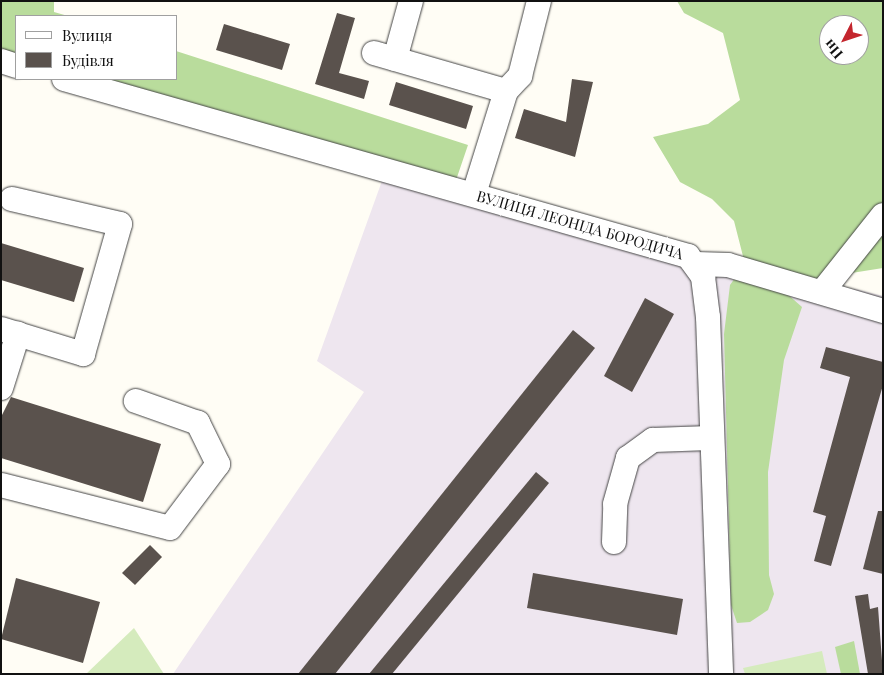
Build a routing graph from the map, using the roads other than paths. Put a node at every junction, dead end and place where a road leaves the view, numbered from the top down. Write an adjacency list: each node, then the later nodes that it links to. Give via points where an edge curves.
1 (411, 1): 6 (street, via 385,56)
2 (539, 1): 6 (street, via 520,76)
3 (1, 62): 4 (street)
4 (15, 66)
5 (68, 80): 7 (street, ВУЛИЦЯ ЛЕОНІДА БОРОДИЧА)
6 (506, 91): 7 (street)
7 (474, 194): 10 (street, ВУЛИЦЯ ЛЕОНІДА БОРОДИЧА, via 671,249)
8 (12, 199): 13 (street, via 120,224 83,354)
9 (883, 215): 11 (street)
10 (696, 264): 11 (street, via 728,265); 16 (street, ВУЛИЦЯ ЛЕОНІДА БОРОДИЧА, via 703,277 708,317)
11 (822, 292): 12 (street)
12 (883, 311)
13 (10, 331): 14 (street)
14 (1, 388)
15 (136, 401): 17 (street, via 198,423 218,464 170,528)
16 (710, 438): 18 (street, via 653,440 628,458 617,494); 19 (street, ВУЛИЦЯ ЛЕОНІДА БОРОДИЧА)
17 (1, 485)
18 (614, 542)
19 (721, 674)

